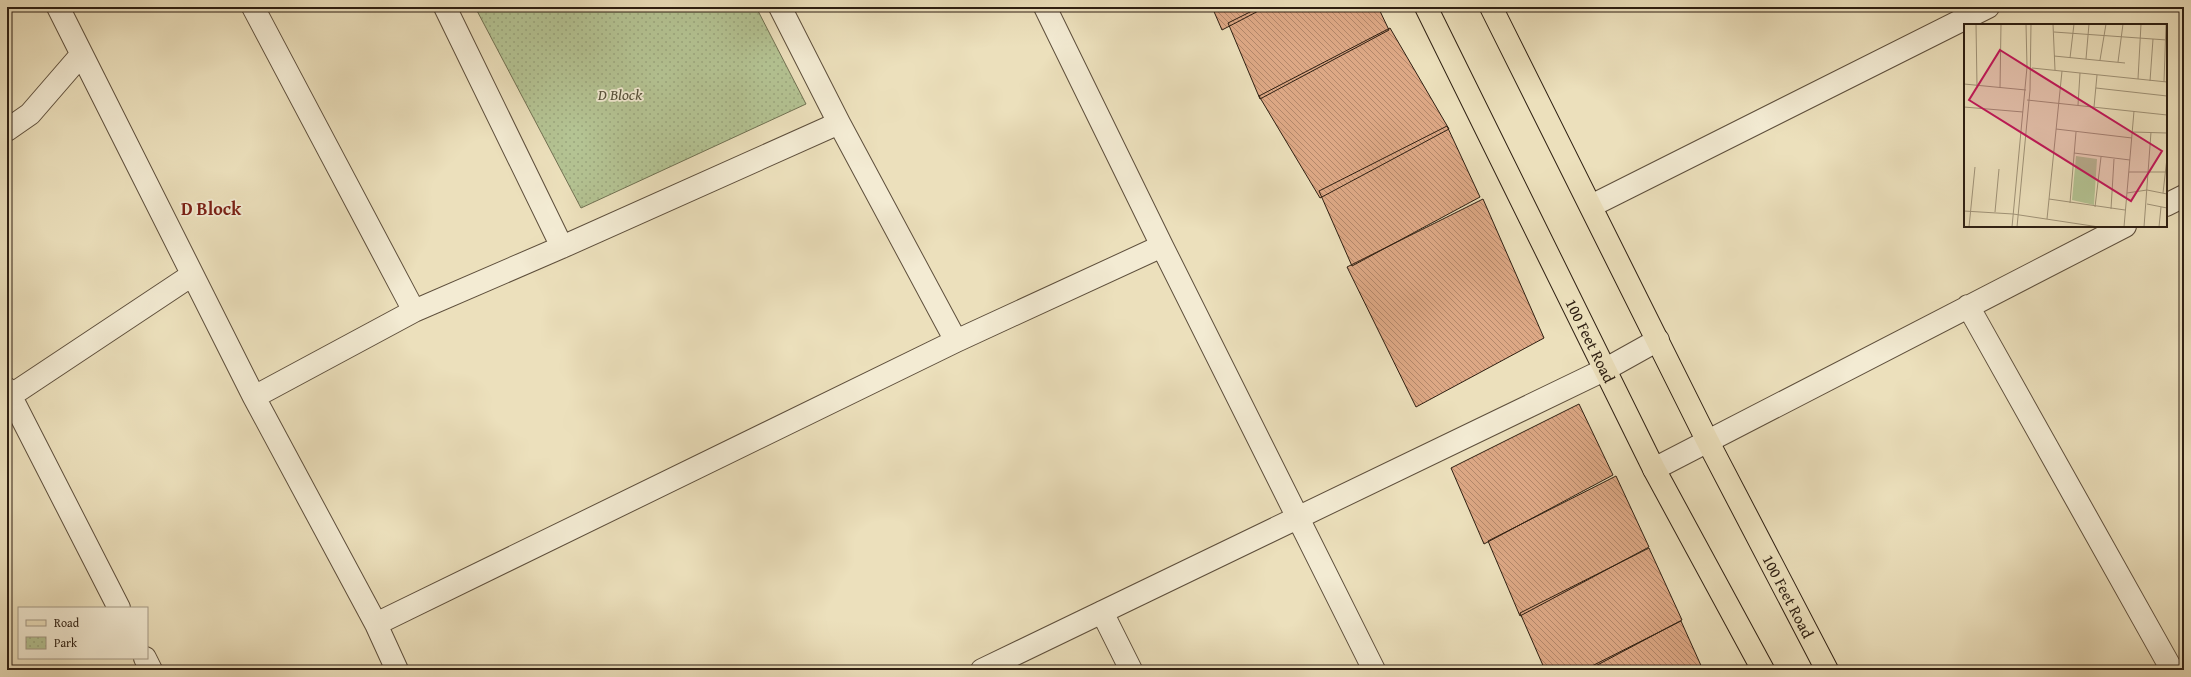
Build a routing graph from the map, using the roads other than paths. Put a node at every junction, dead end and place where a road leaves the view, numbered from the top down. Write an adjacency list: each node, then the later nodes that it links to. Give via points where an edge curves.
1 (58, 7): 9 (street)
2 (253, 7): 20 (street)
3 (445, 7): 17 (street)
4 (780, 7): 10 (street)
5 (1045, 7): 16 (street)
6 (1426, 7): 23 (main road, 100 Feet Road)
7 (1491, 7): 14 (main road, 100 Feet Road)
8 (1988, 7): 14 (street)
9 (81, 55): 11 (street, via 30,114); 18 (street)
10 (839, 123): 17 (street); 22 (street)
11 (7, 130)
12 (2184, 196): 13 (street)
13 (2167, 204)
14 (1591, 206): 21 (main road, 100 Feet Road)
15 (2123, 227): 19 (street)
16 (1162, 246): 22 (street); 28 (street)
17 (562, 247): 20 (street)
18 (192, 275): 24 (street); 25 (street)
19 (1968, 306): 26 (street); 40 (street)
20 (414, 311): 25 (street)
21 (1658, 340): 23 (street); 26 (main road, 100 Feet Road)
22 (956, 341): 31 (street)
23 (1606, 369): 27 (main road, 100 Feet Road); 28 (street)
24 (8, 394): 29 (street)
25 (254, 397): 31 (street)
26 (1707, 440): 27 (street); 39 (main road, 100 Feet Road)
27 (1654, 469): 38 (main road, 100 Feet Road)
28 (1298, 518): 30 (street); 37 (street)
29 (118, 607)
30 (1102, 612): 35 (street); 36 (street)
31 (376, 624): 34 (street)
32 (146, 659): 33 (street)
33 (151, 670)
34 (397, 670)
35 (982, 670)
36 (1131, 670)
37 (1374, 670)
38 (1763, 670)
39 (1826, 670)
40 (2172, 670)

